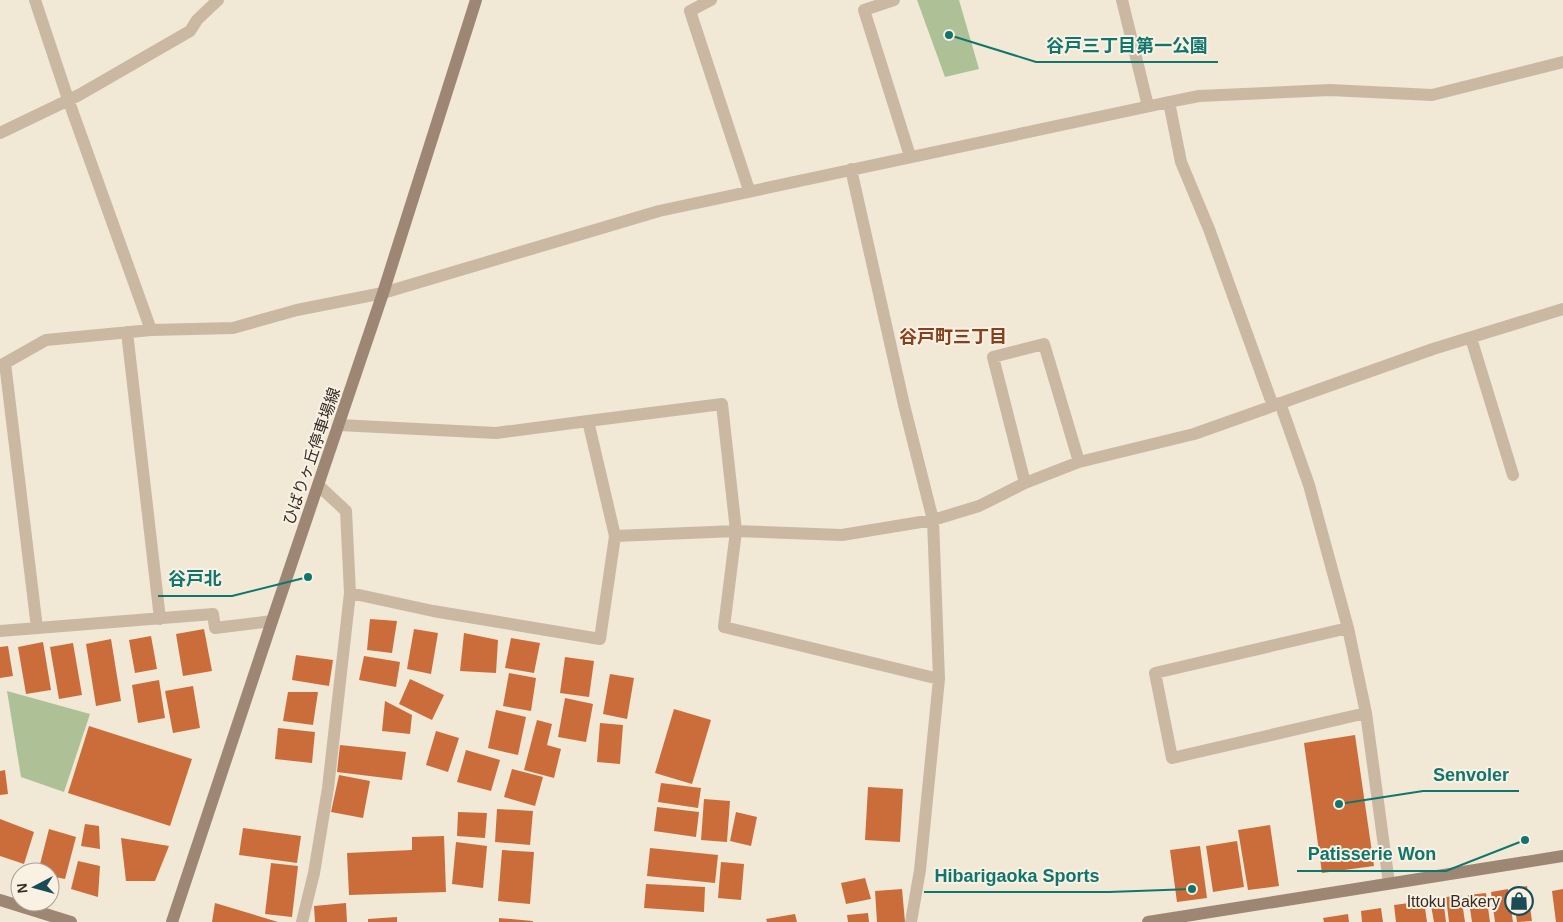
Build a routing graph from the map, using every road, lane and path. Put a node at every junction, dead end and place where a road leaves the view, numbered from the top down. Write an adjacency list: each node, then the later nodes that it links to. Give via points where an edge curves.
1 (35, 0): 8 (street)
2 (218, 0): 8 (street, via 190,31)
3 (476, 0): 15 (main road, ひばりヶ丘停車場線)
4 (711, 0): 14 (street, via 690,11)
5 (894, 0): 12 (street, via 864,10)
6 (1122, 0): 10 (street)
7 (1563, 62): 9 (street, via 1432,95 1330,90 1199,96)
8 (68, 99): 11 (street); 17 (street)
9 (1169, 102): 10 (street); 21 (street, via 1181,162)
10 (1148, 106): 12 (street)
11 (0, 133)
12 (910, 156): 13 (street)
13 (851, 169): 14 (street); 28 (street)
14 (749, 190): 15 (street, via 659,211)
15 (383, 293): 17 (street, via 297,310 233,328); 23 (main road, ひばりヶ丘停車場線)
16 (1563, 309): 19 (street)
17 (151, 330): 18 (street)
18 (127, 332): 20 (street, via 46,340); 32 (street)
19 (1471, 338): 21 (street); 25 (street)
20 (2, 364): 34 (street)
21 (1277, 404): 24 (street, via 1194,434); 35 (street, via 1309,485)
22 (588, 421): 23 (street, via 496,432); 29 (street, via 722,404); 30 (street)
23 (339, 426): 27 (main road, ひばりヶ丘停車場線)
24 (1079, 462): 26 (street); 26 (street, via 1044,344 993,357)
25 (1513, 475)
26 (1025, 483): 28 (street, via 979,506)
27 (318, 485): 31 (street, via 346,511); 33 (main road, ひばりヶ丘停車場線)
28 (933, 520): 29 (street, via 842,536); 37 (street)
29 (736, 531): 30 (street); 37 (street, via 724,627)
30 (615, 536): 31 (street, via 600,639 433,611)
31 (350, 593): 44 (street, via 328,788)
32 (160, 618): 33 (street, via 212,614 215,628); 34 (street)
33 (272, 620): 43 (main road, ひばりヶ丘停車場線)
34 (37, 628): 36 (street)
35 (1348, 628): 38 (street); 38 (street, via 1155,673 1172,758)
36 (0, 631)
37 (939, 679): 45 (street, via 920,870)
38 (1366, 712): 40 (street)
39 (1563, 856): 40 (main road)
40 (1389, 883): 46 (main road)
41 (0, 900): 42 (main road)
42 (71, 922)
43 (172, 922)
44 (302, 922)
45 (911, 922)
46 (1150, 922)

